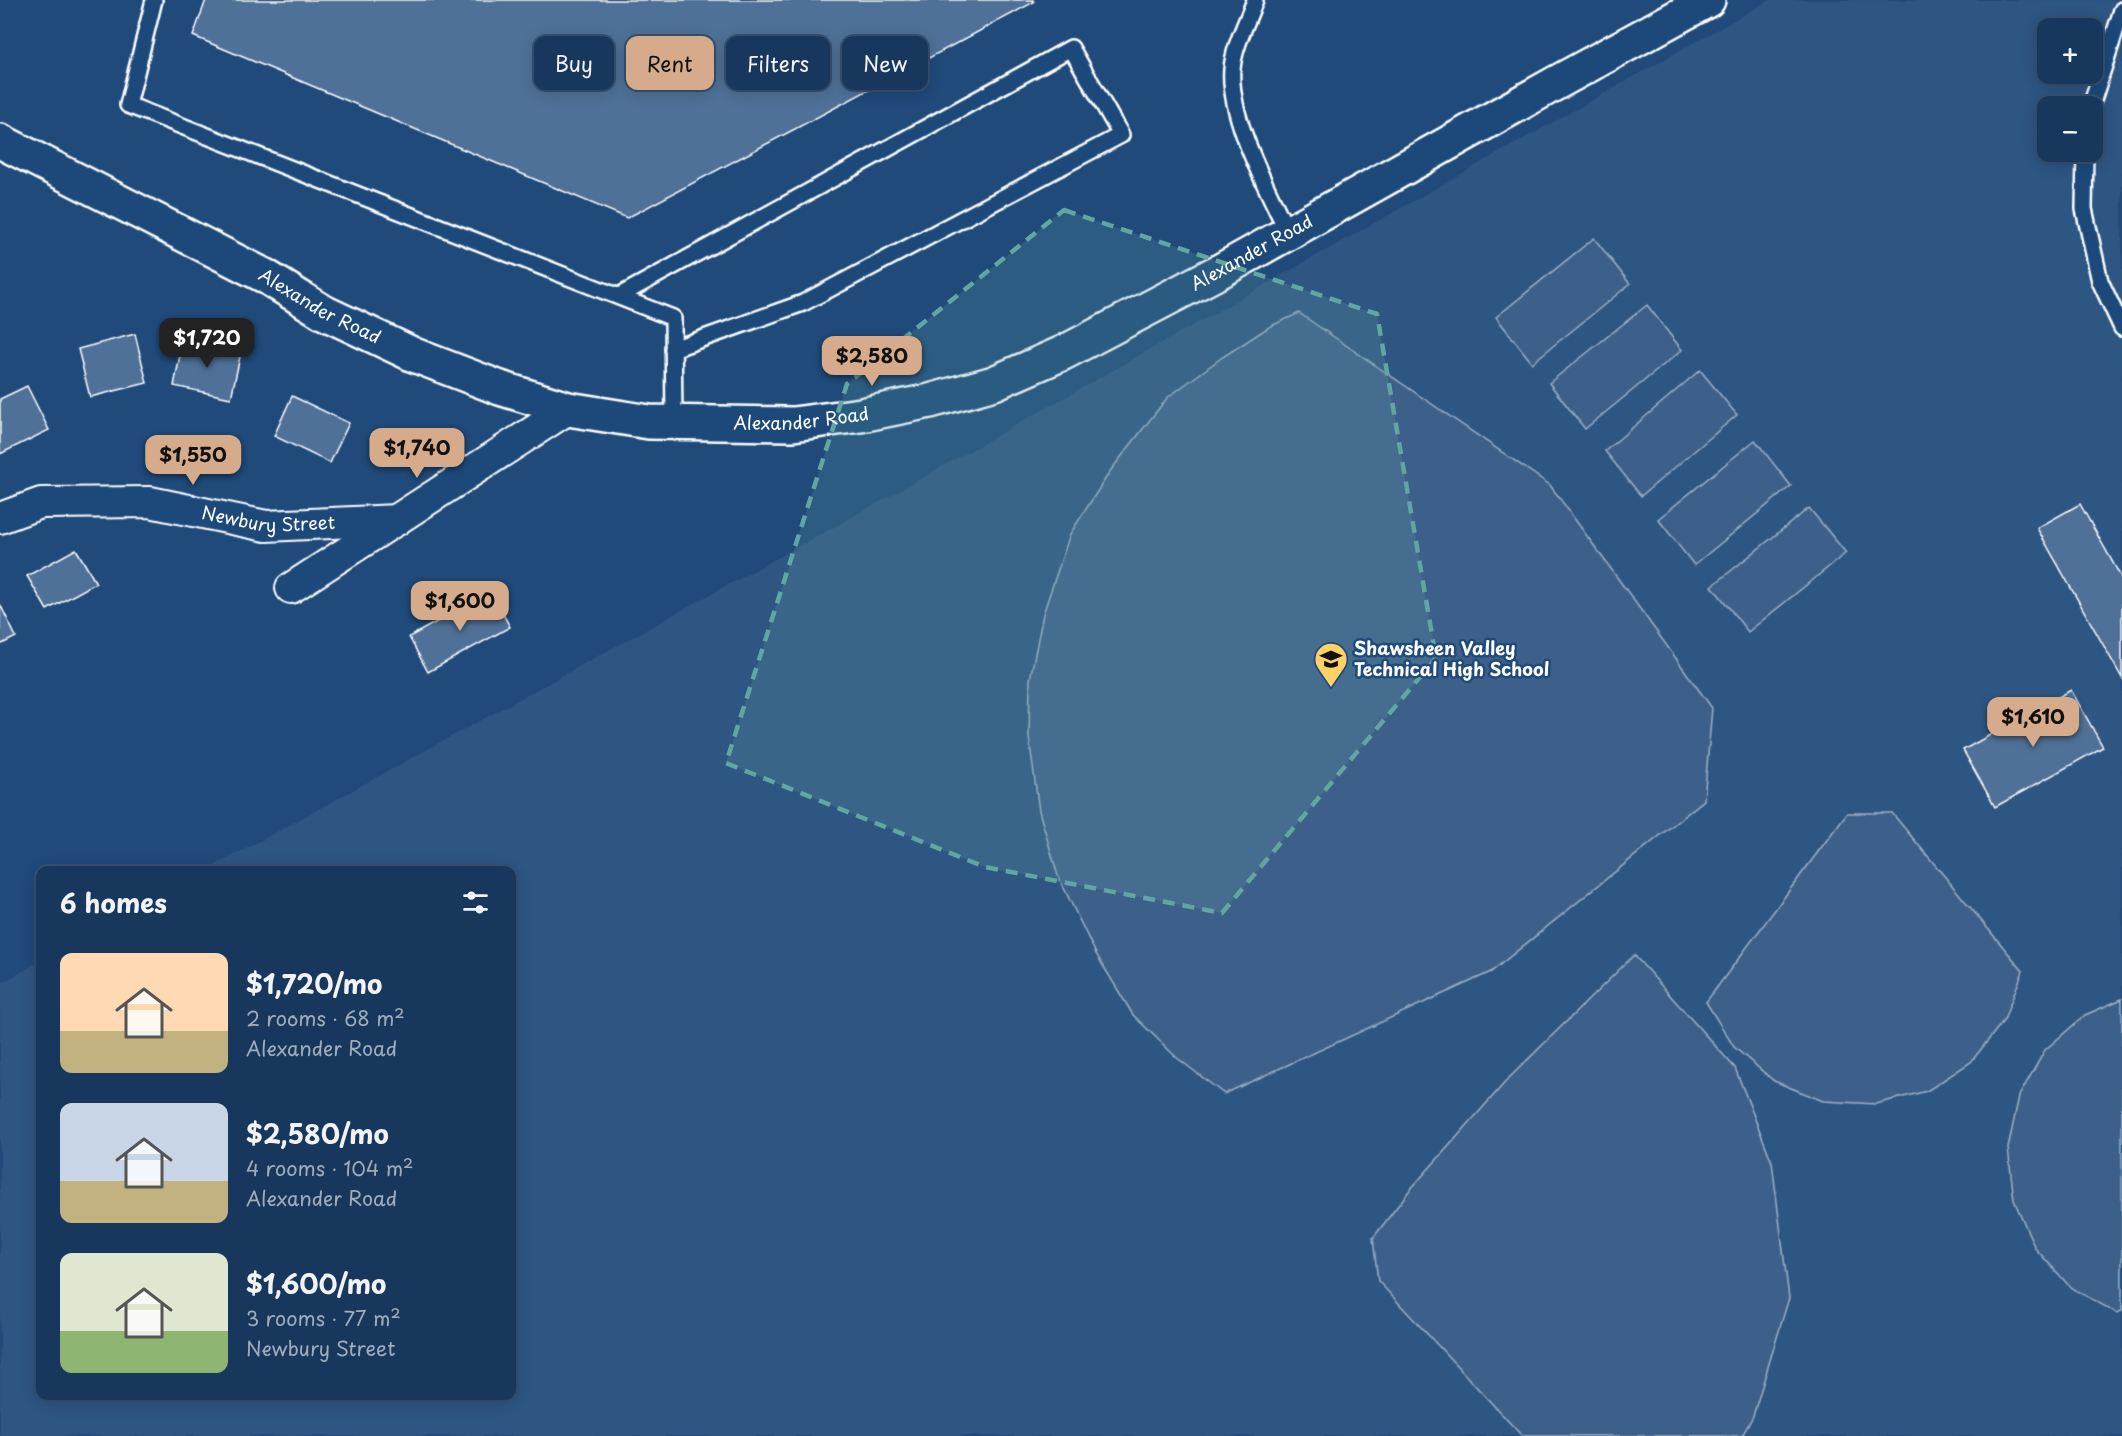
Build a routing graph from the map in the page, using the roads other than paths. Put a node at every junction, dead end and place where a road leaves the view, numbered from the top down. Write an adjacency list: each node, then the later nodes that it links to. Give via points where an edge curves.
1 (154, 0): 9 (lane, via 128,105)
2 (1255, 0): 8 (lane, via 1232,70 1235,106 1252,157)
3 (1708, 0): 8 (street, Alexander Road)
4 (2122, 10): 5 (lane)
5 (2094, 96)
6 (0, 141): 12 (street, Alexander Road, via 265,276 323,312 404,350 500,388)
7 (2085, 162): 10 (lane, via 2084,208 2100,281)
8 (1288, 233): 13 (street, Alexander Road, via 1063,353 994,383 861,416 793,424)
9 (619, 296): 11 (lane, via 673,318); 11 (lane, via 1071,48 1121,135 803,303)
10 (2122, 328)
11 (673, 349): 13 (lane)
12 (568, 409): 13 (street, Alexander Road); 15 (street, Newbury Street)
13 (674, 423)
14 (0, 518): 15 (street, Newbury Street, via 41,503 150,502 266,526)
15 (397, 520): 16 (street, Newbury Street)
16 (291, 588)

